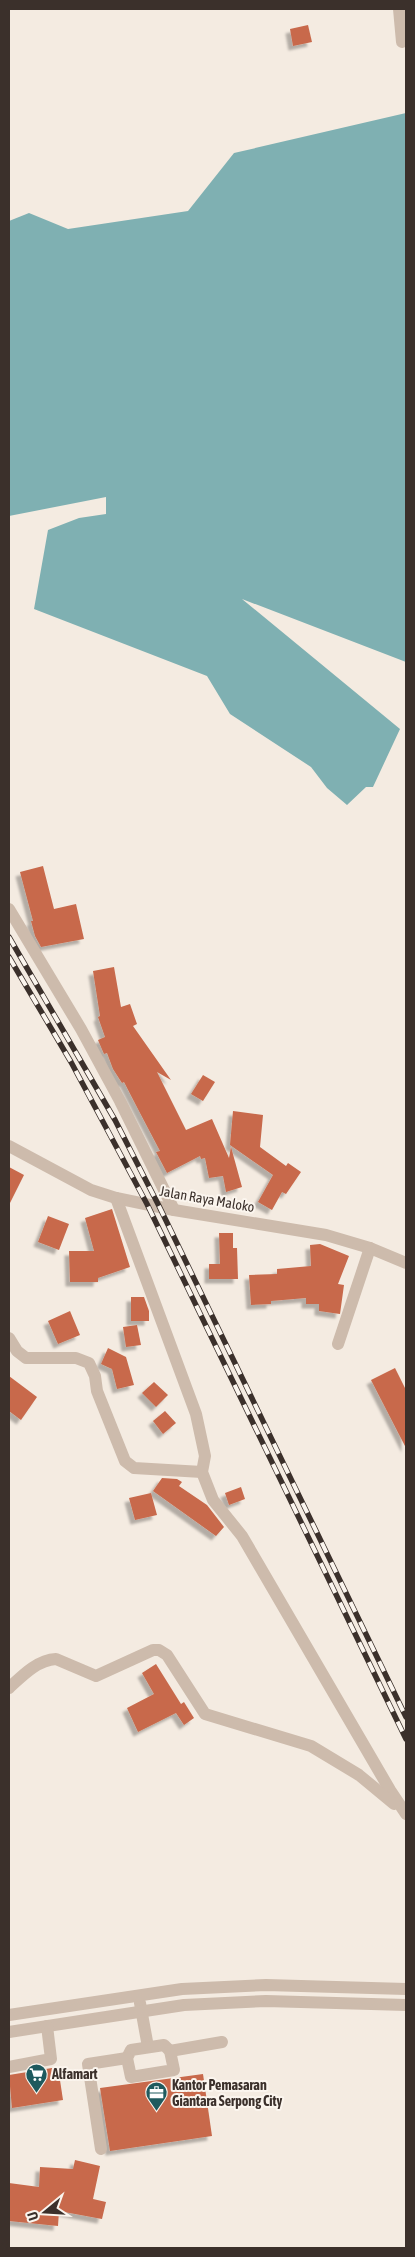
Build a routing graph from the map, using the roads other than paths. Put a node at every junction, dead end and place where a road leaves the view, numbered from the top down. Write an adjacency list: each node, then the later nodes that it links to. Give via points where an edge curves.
1 (399, 9): 2 (street)
2 (402, 42)
3 (9, 909): 6 (street, via 85,1037)
4 (9, 1146): 5 (street, Jalan Raya Maloko, via 91,1190)
5 (116, 1198): 6 (street, Jalan Raya Maloko); 11 (street, via 196,1414 205,1456)
6 (174, 1210): 7 (street, Jalan Raya Maloko, via 326,1235)
7 (370, 1248): 8 (street, Jalan Raya Maloko); 10 (street)
8 (406, 1263)
9 (9, 1338): 11 (street, via 26,1358 76,1358 89,1363 125,1461 134,1468)
10 (338, 1344)
11 (202, 1472): 13 (street, via 213,1500 242,1536)
12 (9, 1688): 13 (street, via 27,1671 49,1659 96,1676 159,1650 166,1655 205,1714 311,1746 370,1782)
13 (406, 1814)
14 (406, 1989): 15 (street, via 266,1985 182,1989)
15 (138, 1996): 17 (street); 18 (street)
16 (406, 2005): 17 (street, via 266,2001 184,2005)
17 (141, 2012): 19 (street); 22 (street)
18 (9, 2015)
19 (47, 2026): 20 (street); 25 (street, via 51,2059)
20 (9, 2032)
21 (222, 2042): 23 (street)
22 (148, 2047): 23 (street, via 164,2045); 24 (street, via 131,2050)
23 (170, 2051): 24 (street, via 174,2070 131,2077)
24 (128, 2058): 26 (street, via 88,2064)
25 (9, 2067)
26 (101, 2149)

